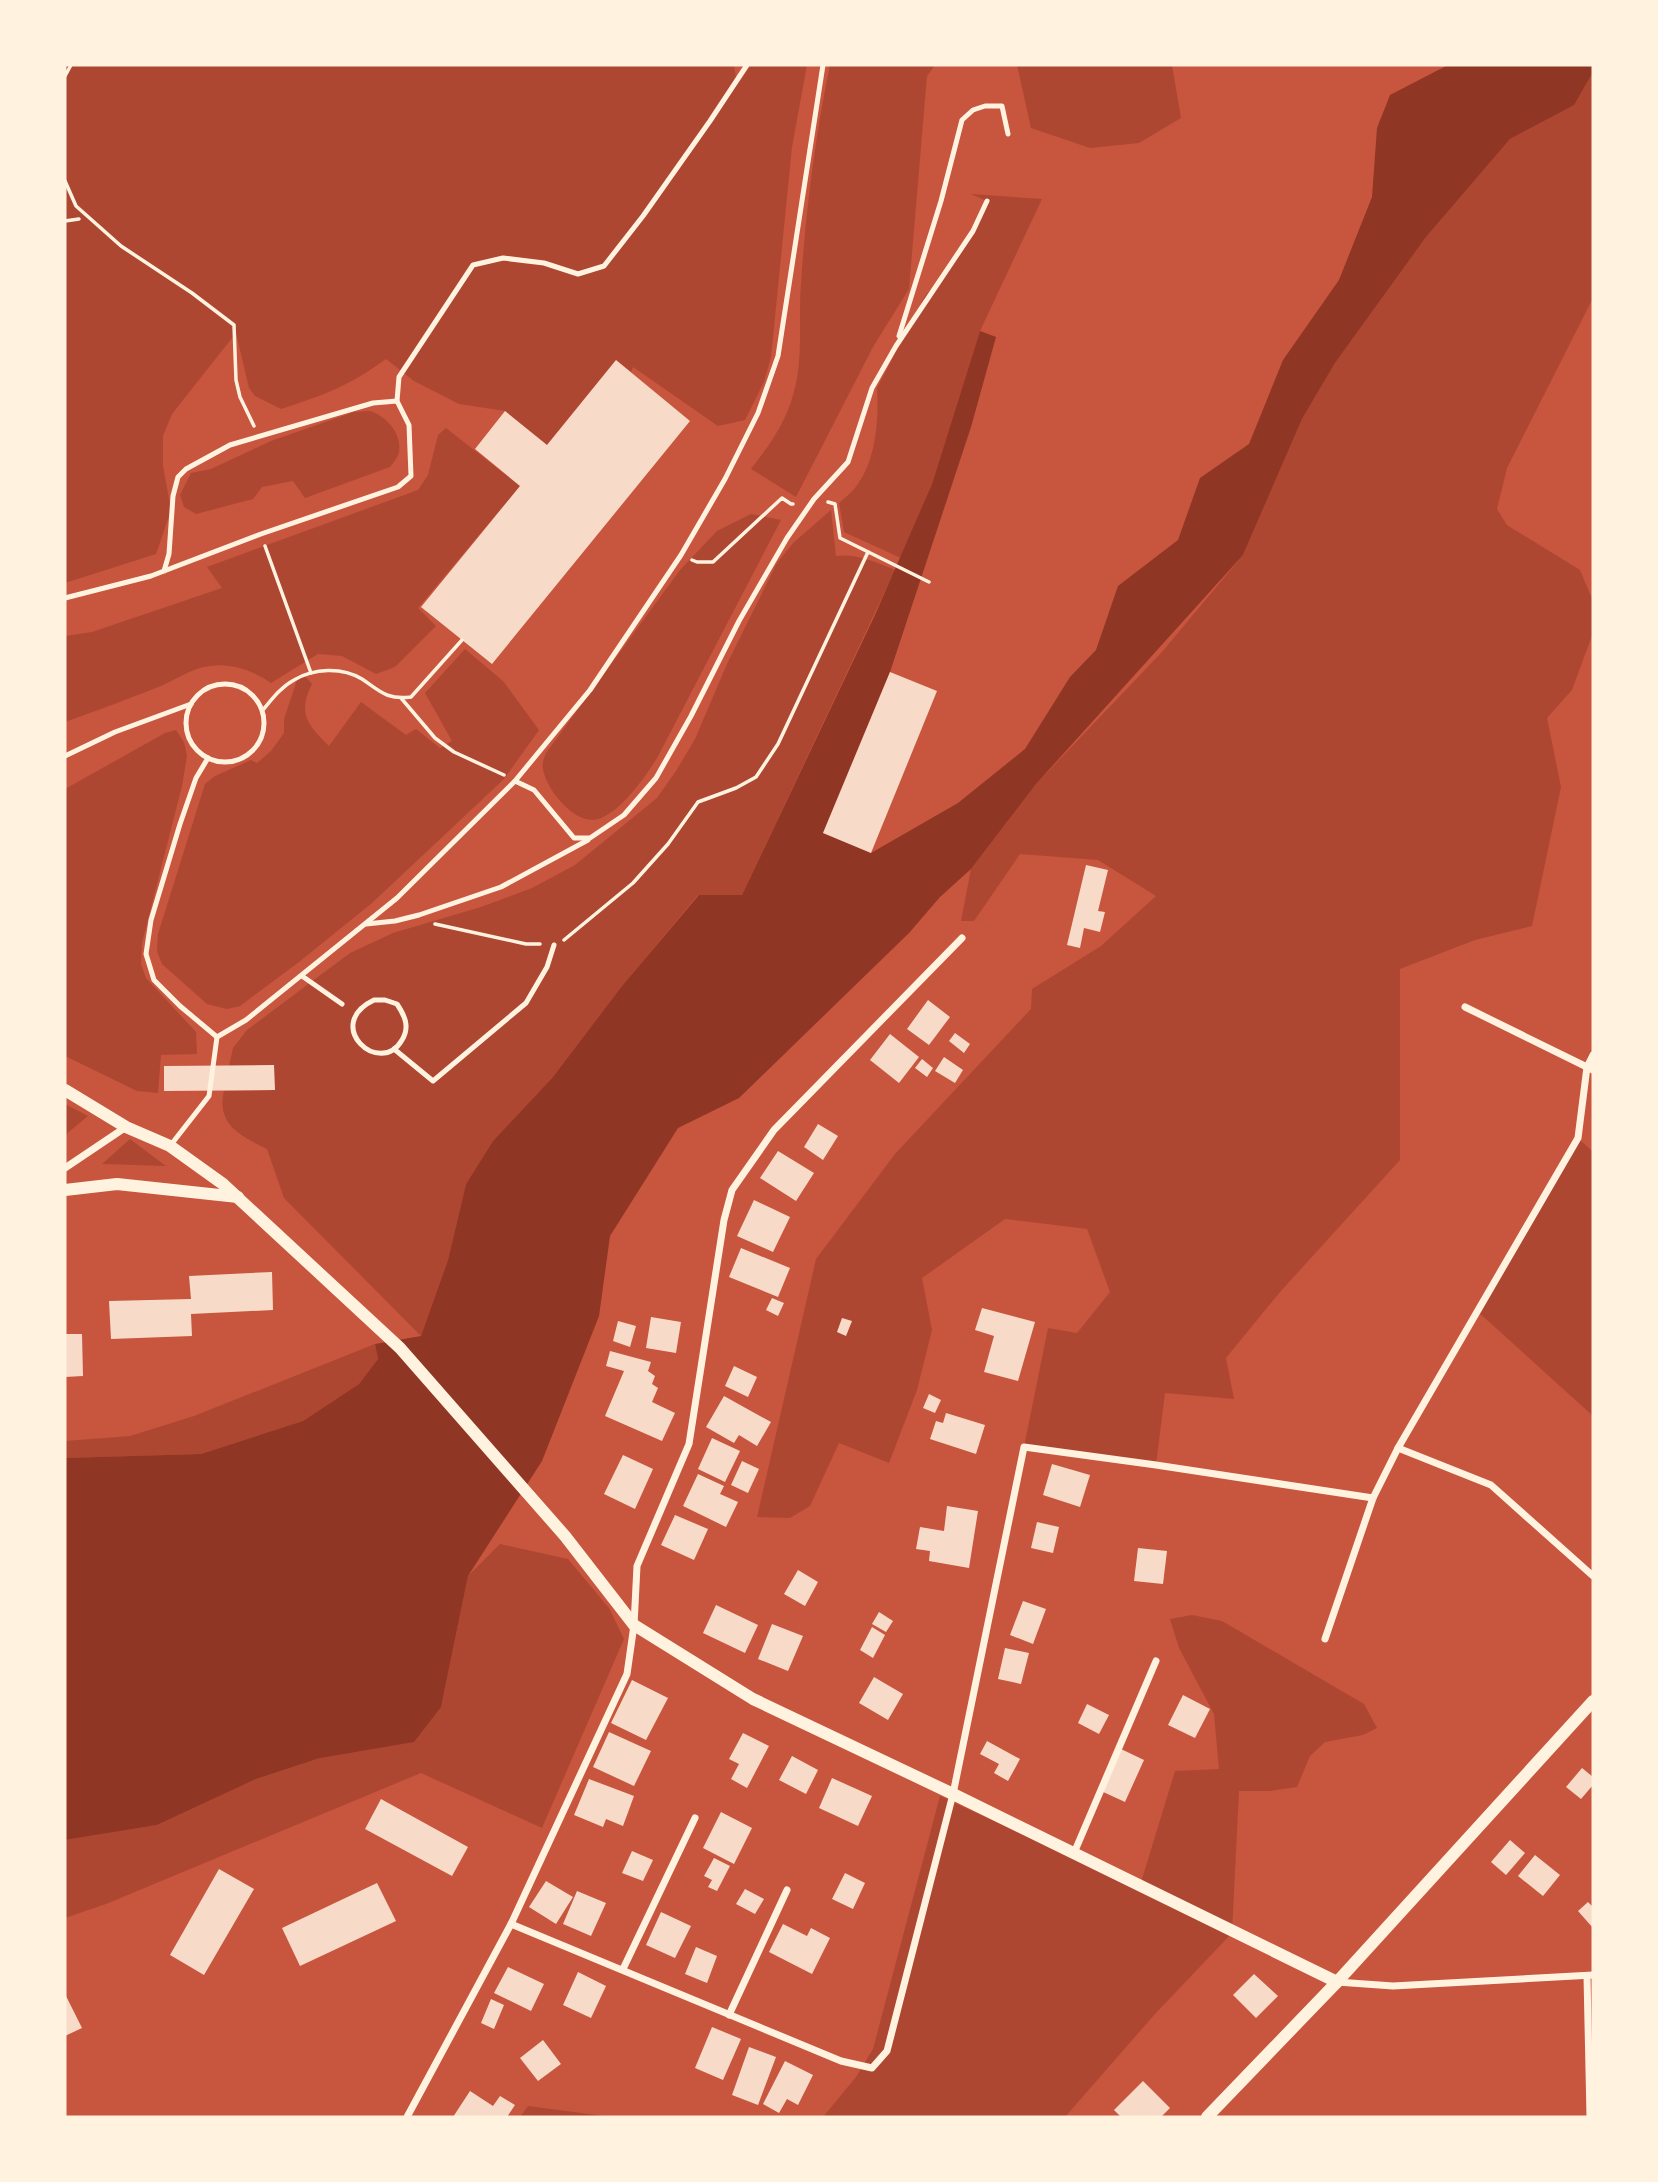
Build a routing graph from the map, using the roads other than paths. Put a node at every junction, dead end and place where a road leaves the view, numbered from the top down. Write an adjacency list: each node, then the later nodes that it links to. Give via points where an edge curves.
1 (747, 65): 6 (lane, via 604,266 579,274 544,263 503,258 473,265 399,377)
2 (822, 65): 12 (lane, via 778,356 758,413 681,555 590,690)
3 (1008, 134): 5 (lane, via 1002,106 973,110 962,120)
4 (987, 201): 5 (lane, via 973,231)
5 (896, 345): 13 (lane, via 872,388 848,462 787,538 656,778 624,815)
6 (397, 401): 7 (lane, via 373,403 229,445 186,469 178,477 173,496); 7 (lane, via 409,425 411,476 398,487)
7 (164, 571): 8 (lane)
8 (65, 598)
9 (191, 705): 10 (lane); 11 (lane, via 186,729 190,741); 11 (lane, via 198,695 221,684 246,690 262,710 262,736 246,757 234,762)
10 (65, 756)
11 (208, 758): 20 (lane, via 180,824 151,920 146,954 154,980)
12 (515, 781): 13 (lane, via 534,790 574,838); 14 (lane)
13 (590, 838): 14 (lane, via 501,887 408,918)
14 (364, 925): 17 (lane)
15 (962, 938): 33 (street, via 774,1130 732,1190 689,1444 637,1566)
16 (554, 945): 21 (lane, via 526,1003 433,1081)
17 (302, 976): 18 (lane); 20 (lane)
18 (342, 1004)
19 (1465, 1007): 23 (street)
20 (217, 1037): 26 (lane, via 209,1096)
21 (394, 1049): 21 (lane, via 407,1031 397,1004 373,1000 363,1005 352,1026 361,1047 383,1053)
22 (1593, 1055): 23 (street)
23 (1590, 1068): 30 (street, via 1578,1138)
24 (65, 1090): 25 (street)
25 (127, 1127): 26 (street); 27 (street)
26 (170, 1146): 29 (street)
27 (65, 1168)
28 (65, 1190): 29 (street, via 117,1184)
29 (238, 1197): 33 (street, via 400,1348 565,1536)
30 (1398, 1448): 31 (street); 32 (street, via 1491,1485)
31 (1373, 1498): 34 (street); 37 (street, via 1024,1447)
32 (1593, 1576)
33 (634, 1626): 37 (street, via 752,1699); 41 (street, via 627,1674)
34 (1325, 1639)
35 (1156, 1661): 39 (street)
36 (1593, 1701): 44 (street)
37 (953, 1794): 39 (street); 45 (street, via 887,2051 872,2068 841,2061)
38 (695, 1818): 42 (street)
39 (1074, 1853): 44 (street)
40 (787, 1890): 45 (street)
41 (511, 1924): 42 (street); 46 (street)
42 (622, 1969): 45 (street)
43 (1590, 1975): 44 (street, via 1393,1986); 48 (street)
44 (1338, 1982): 47 (street)
45 (729, 2015)
46 (407, 2117)
47 (1207, 2117)
48 (1590, 2117)

